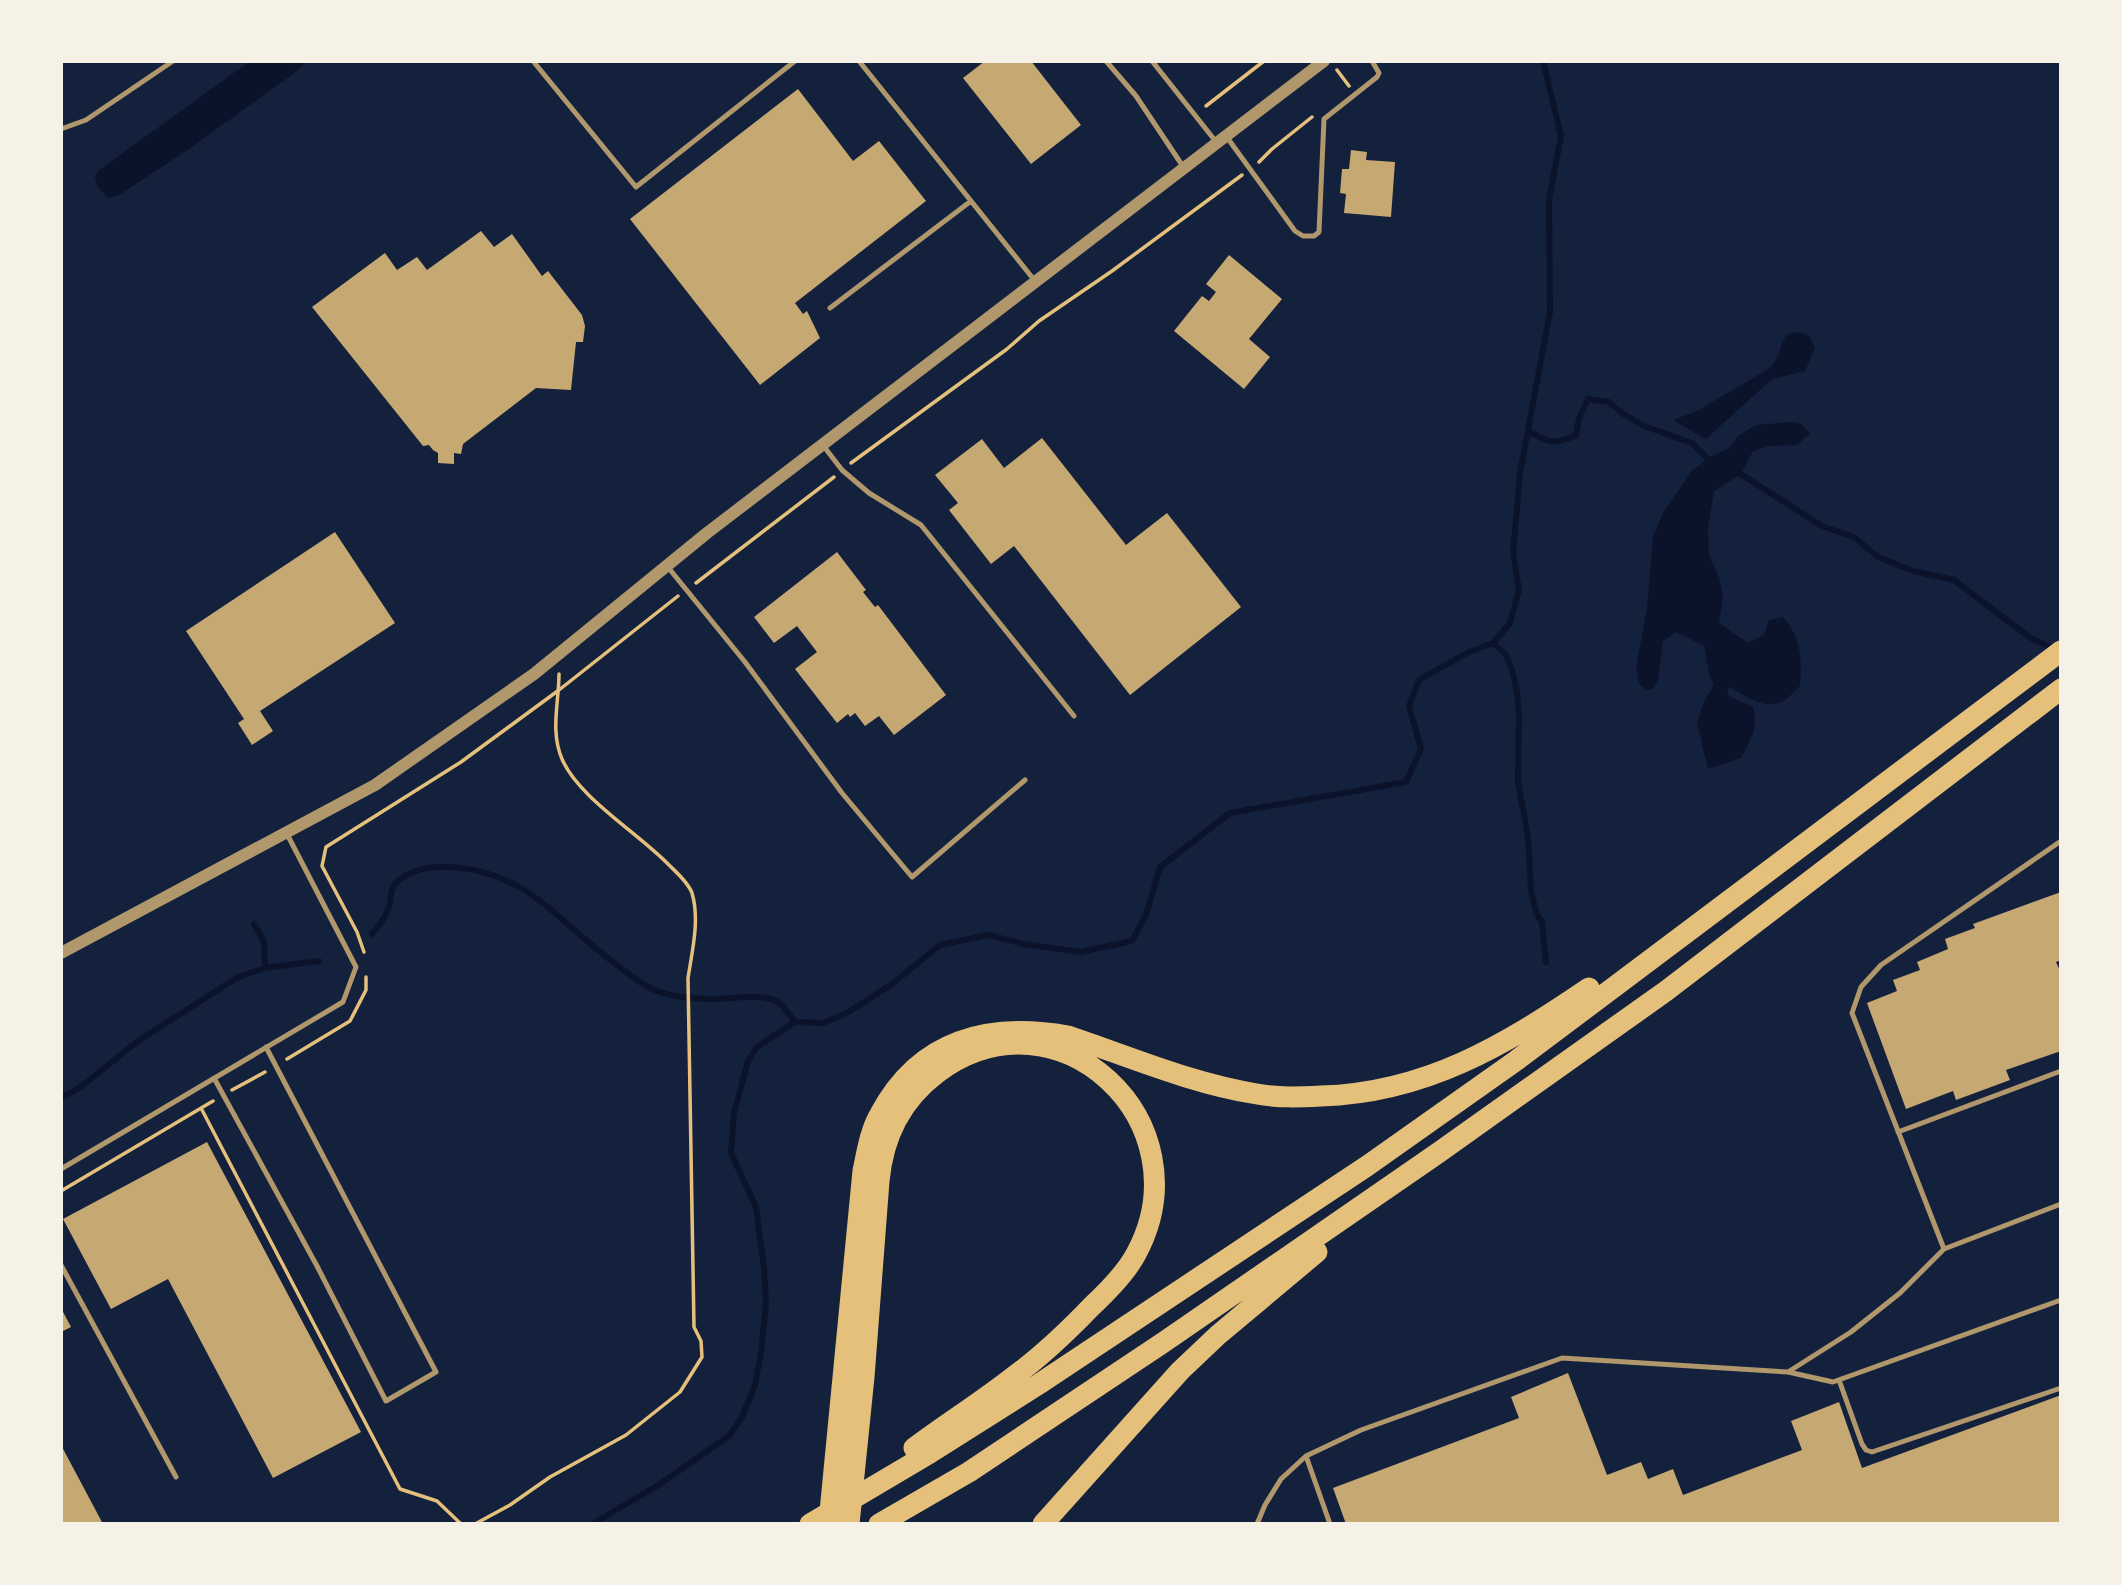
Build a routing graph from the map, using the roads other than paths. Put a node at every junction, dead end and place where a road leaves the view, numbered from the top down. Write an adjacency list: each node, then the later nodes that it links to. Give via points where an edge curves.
1 (173, 61): 9 (lane, via 86,120)
2 (533, 61): 3 (lane, via 636,187)
3 (795, 61)
4 (859, 61): 12 (lane)
5 (1106, 61): 11 (lane, via 1136,96)
6 (1152, 61): 10 (lane)
7 (1324, 61): 10 (street)
8 (1373, 61): 10 (lane, via 1377,77 1324,119 1319,232 1314,236 1295,232 1250,169)
9 (61, 129)
10 (1222, 139): 11 (street)
11 (1184, 168): 13 (street)
12 (971, 201): 13 (lane); 14 (lane)
13 (1035, 281): 15 (street)
14 (830, 308)
15 (822, 444): 16 (street); 19 (lane, via 842,470 869,493 921,526)
16 (667, 566): 20 (lane, via 912,877); 21 (street, via 559,654 375,785)
17 (2061, 651): 24 (highway)
18 (2061, 689): 29 (highway, via 1666,991)
19 (1074, 716)
20 (1025, 780)
21 (286, 831): 23 (street); 25 (lane, via 356,967 343,1002)
22 (2061, 841): 28 (lane, via 1881,965 1861,987 1852,1013)
23 (61, 953)
24 (1637, 967): 40 (highway, via 1517,1060 1367,1166 951,1439); 42 (highway, via 1605,977 1528,1030 1438,1074 1349,1094 1260,1095 1044,1032 979,1034 943,1048 911,1071 896,1089 879,1115 868,1145)
25 (266, 1048): 27 (lane); 27 (lane, via 436,1372 386,1401)
26 (2061, 1071): 28 (lane)
27 (214, 1078): 30 (lane)
28 (1898, 1132): 32 (lane)
29 (1438, 1153): 43 (highway, via 969,1472); 44 (highway, via 1189,1362)
30 (61, 1169)
31 (2061, 1204): 32 (lane)
32 (1944, 1249): 35 (lane, via 1900,1293 1851,1332)
33 (61, 1265): 39 (lane)
34 (2061, 1300): 36 (lane)
35 (1788, 1372): 36 (lane); 38 (lane, via 1562,1358 1361,1430)
36 (1839, 1380): 37 (lane, via 1862,1444 1872,1452)
37 (2061, 1388)
38 (1306, 1456): 45 (lane, via 1281,1479); 46 (lane)
39 (176, 1477)
40 (845, 1515): 40 (highway, via 864,1377 881,1157 899,1112 948,1065 988,1048 1053,1049 1090,1064 1127,1100 1152,1152 1156,1177 1153,1206 1136,1256 1058,1341 942,1427); 41 (highway)
41 (810, 1524)
42 (828, 1524)
43 (879, 1524)
44 (1043, 1524)
45 (1258, 1524)
46 (1329, 1524)

